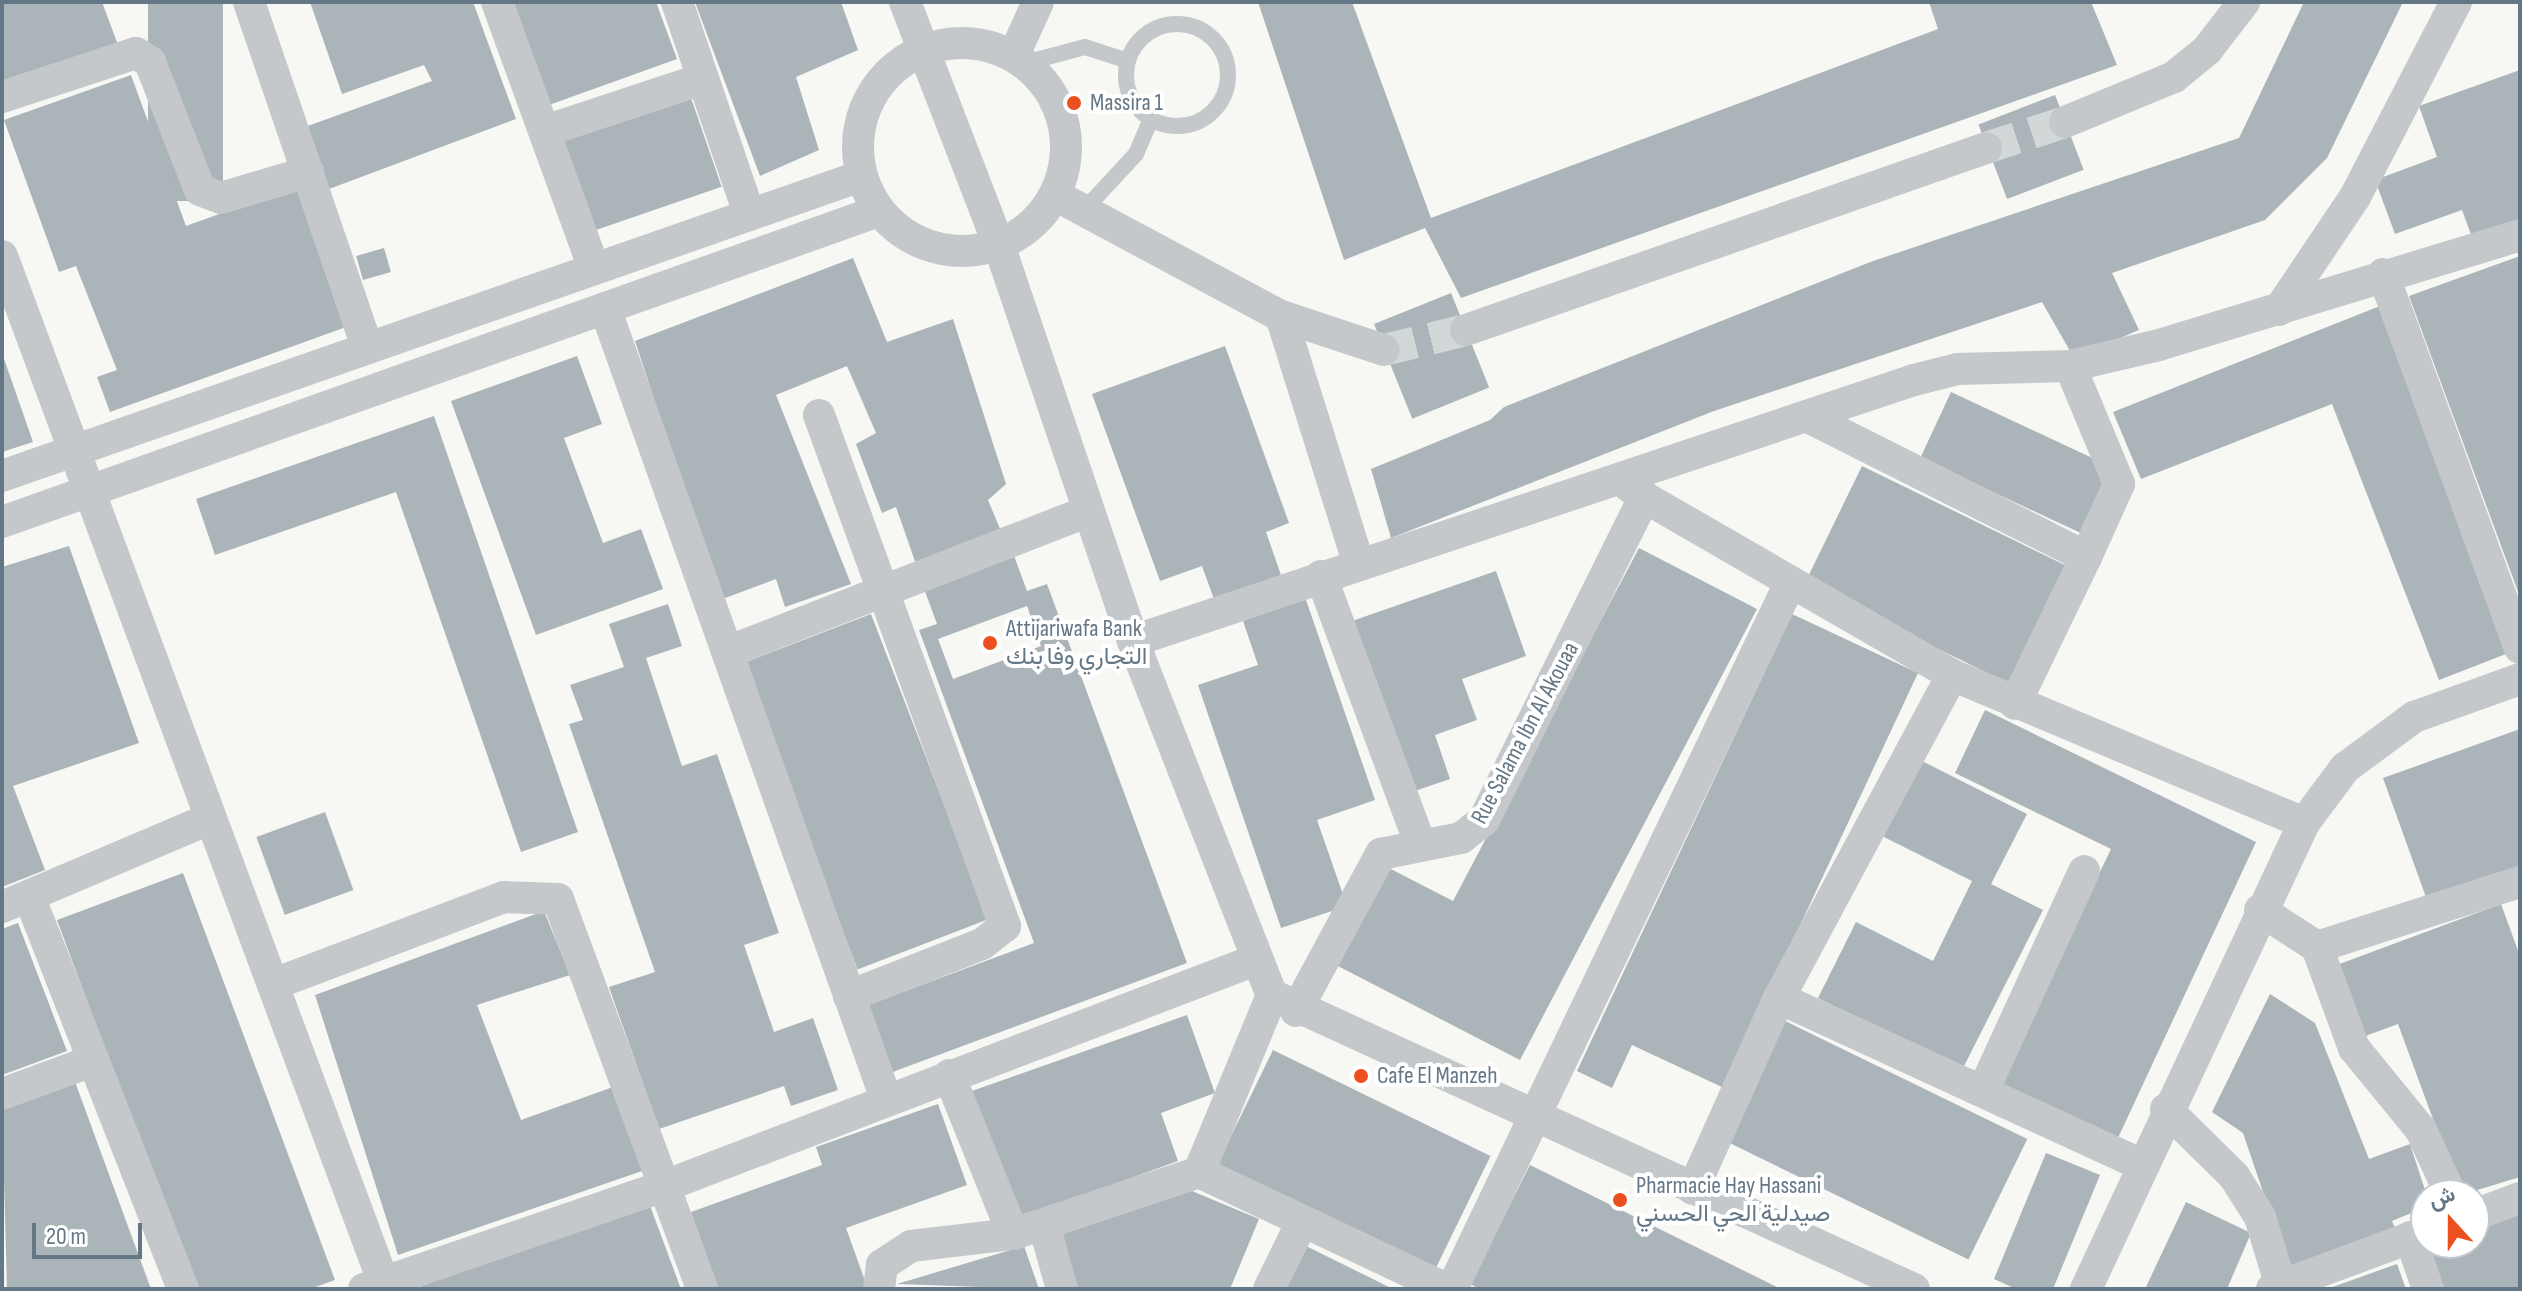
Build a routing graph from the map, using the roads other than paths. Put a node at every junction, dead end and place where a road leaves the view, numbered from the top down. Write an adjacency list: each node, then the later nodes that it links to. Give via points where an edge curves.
1 (249, 2): 17 (street)
2 (497, 2): 15 (street)
3 (677, 2): 11 (street)
4 (905, 2): 8 (street)
5 (1038, 2): 9 (street)
6 (2244, 2): 14 (street, via 2207,50 2174,77)
7 (2456, 2): 29 (street, via 2355,197)
8 (923, 49): 9 (street, via 983,44); 18 (street, via 885,76 869,98 857,150); 24 (street)
9 (1019, 59): 10 (lane, via 1085,47); 19 (street, via 1057,101 1066,132)
10 (1128, 61): 13 (lane, via 1127,84); 13 (lane, via 1146,34 1178,24 1210,35 1227,63 1214,110 1184,125)
11 (702, 79): 15 (street); 22 (street)
12 (2, 97): 17 (street, via 136,53 150,62 206,194 221,198)
13 (1151, 119): 20 (lane, via 1136,154)
14 (2065, 122)
15 (545, 131): 26 (street)
16 (1986, 148): 31 (street)
17 (308, 172): 32 (street)
18 (861, 176): 21 (street); 22 (street)
19 (1055, 195): 20 (street); 24 (street, via 1027,229)
20 (1085, 209): 30 (street)
21 (879, 211): 24 (street, via 910,236 947,250); 28 (street)
22 (749, 214): 26 (street)
23 (2520, 235): 27 (street)
24 (999, 245): 41 (street)
25 (2, 256): 37 (street)
26 (593, 266): 32 (street)
27 (2383, 274): 29 (street); 49 (street)
28 (605, 308): 40 (street); 50 (street)
29 (2279, 310): 34 (street)
30 (1281, 316): 33 (street); 44 (street)
31 (1466, 330)
32 (367, 347): 37 (street)
33 (1384, 350)
34 (2070, 366): 36 (street, via 1957,369); 43 (street, via 2119,484)
35 (819, 415): 47 (street)
36 (1812, 419): 39 (street); 43 (street)
37 (71, 453): 38 (street); 40 (street)
38 (2, 476)
39 (1634, 490): 44 (street); 46 (street); 56 (street, Rue Salama Ibn Al Akouaa, via 1478,829)
40 (88, 492): 42 (street); 54 (street)
41 (1089, 511): 47 (street); 48 (street)
42 (2, 522)
43 (2086, 557): 53 (street)
44 (1358, 562): 45 (street)
45 (1321, 576): 48 (street); 56 (street)
46 (1789, 585): 51 (street); 73 (street)
47 (883, 589): 50 (street); 64 (street, via 1005,926 982,944)
48 (1133, 641): 62 (street)
49 (2520, 648)
50 (727, 652): 64 (street)
51 (1952, 675): 53 (street); 65 (street)
52 (2520, 679): 55 (street, via 2414,717 2345,768)
53 (2015, 704): 55 (street)
54 (209, 819): 59 (street); 63 (street)
55 (2304, 823): 60 (street)
56 (1420, 844): 66 (street, Rue Salama Ibn Al Akouaa, via 1377,859)
57 (2084, 871): 69 (street)
58 (2518, 888): 61 (street)
59 (16, 902): 67 (street)
60 (2260, 910): 61 (street); 72 (street)
61 (2317, 947): 76 (street, via 2354,1048 2413,1118)
62 (1253, 961): 66 (street); 68 (street)
63 (274, 984): 77 (street, via 504,897 558,899 570,914); 86 (street)
64 (849, 996): 71 (street)
65 (1779, 998): 69 (street); 78 (street)
66 (1284, 1003): 73 (street); 75 (street, Rue Salama Ibn Al Akouaa)
67 (92, 1061): 70 (street); 88 (street)
68 (949, 1075): 71 (street); 83 (street)
69 (1983, 1091): 74 (street)
70 (2, 1094)
71 (886, 1099): 77 (street)
72 (2166, 1109): 74 (street); 87 (street, via 2234,1176 2260,1217)
73 (1537, 1118): 78 (street); 93 (street)
74 (2140, 1164): 95 (street)
75 (1199, 1172): 81 (street); 82 (street)
76 (2443, 1179)
77 (662, 1187): 86 (street); 89 (street)
78 (1693, 1189): 94 (street)
79 (2520, 1198): 80 (street)
80 (2490, 1209)
81 (1301, 1224): 92 (street); 93 (street)
82 (1044, 1225): 83 (street); 91 (street)
83 (1013, 1234): 90 (street, via 911,1246 882,1265)
84 (2410, 1238): 87 (street)
85 (2422, 1259): 96 (street)
86 (378, 1287)
87 (2276, 1288)
88 (183, 1289)
89 (702, 1289)
90 (879, 1289)
91 (1062, 1289)
92 (1269, 1289)
93 (1449, 1289)
94 (1914, 1289)
95 (2086, 1289)
96 (2428, 1289)

